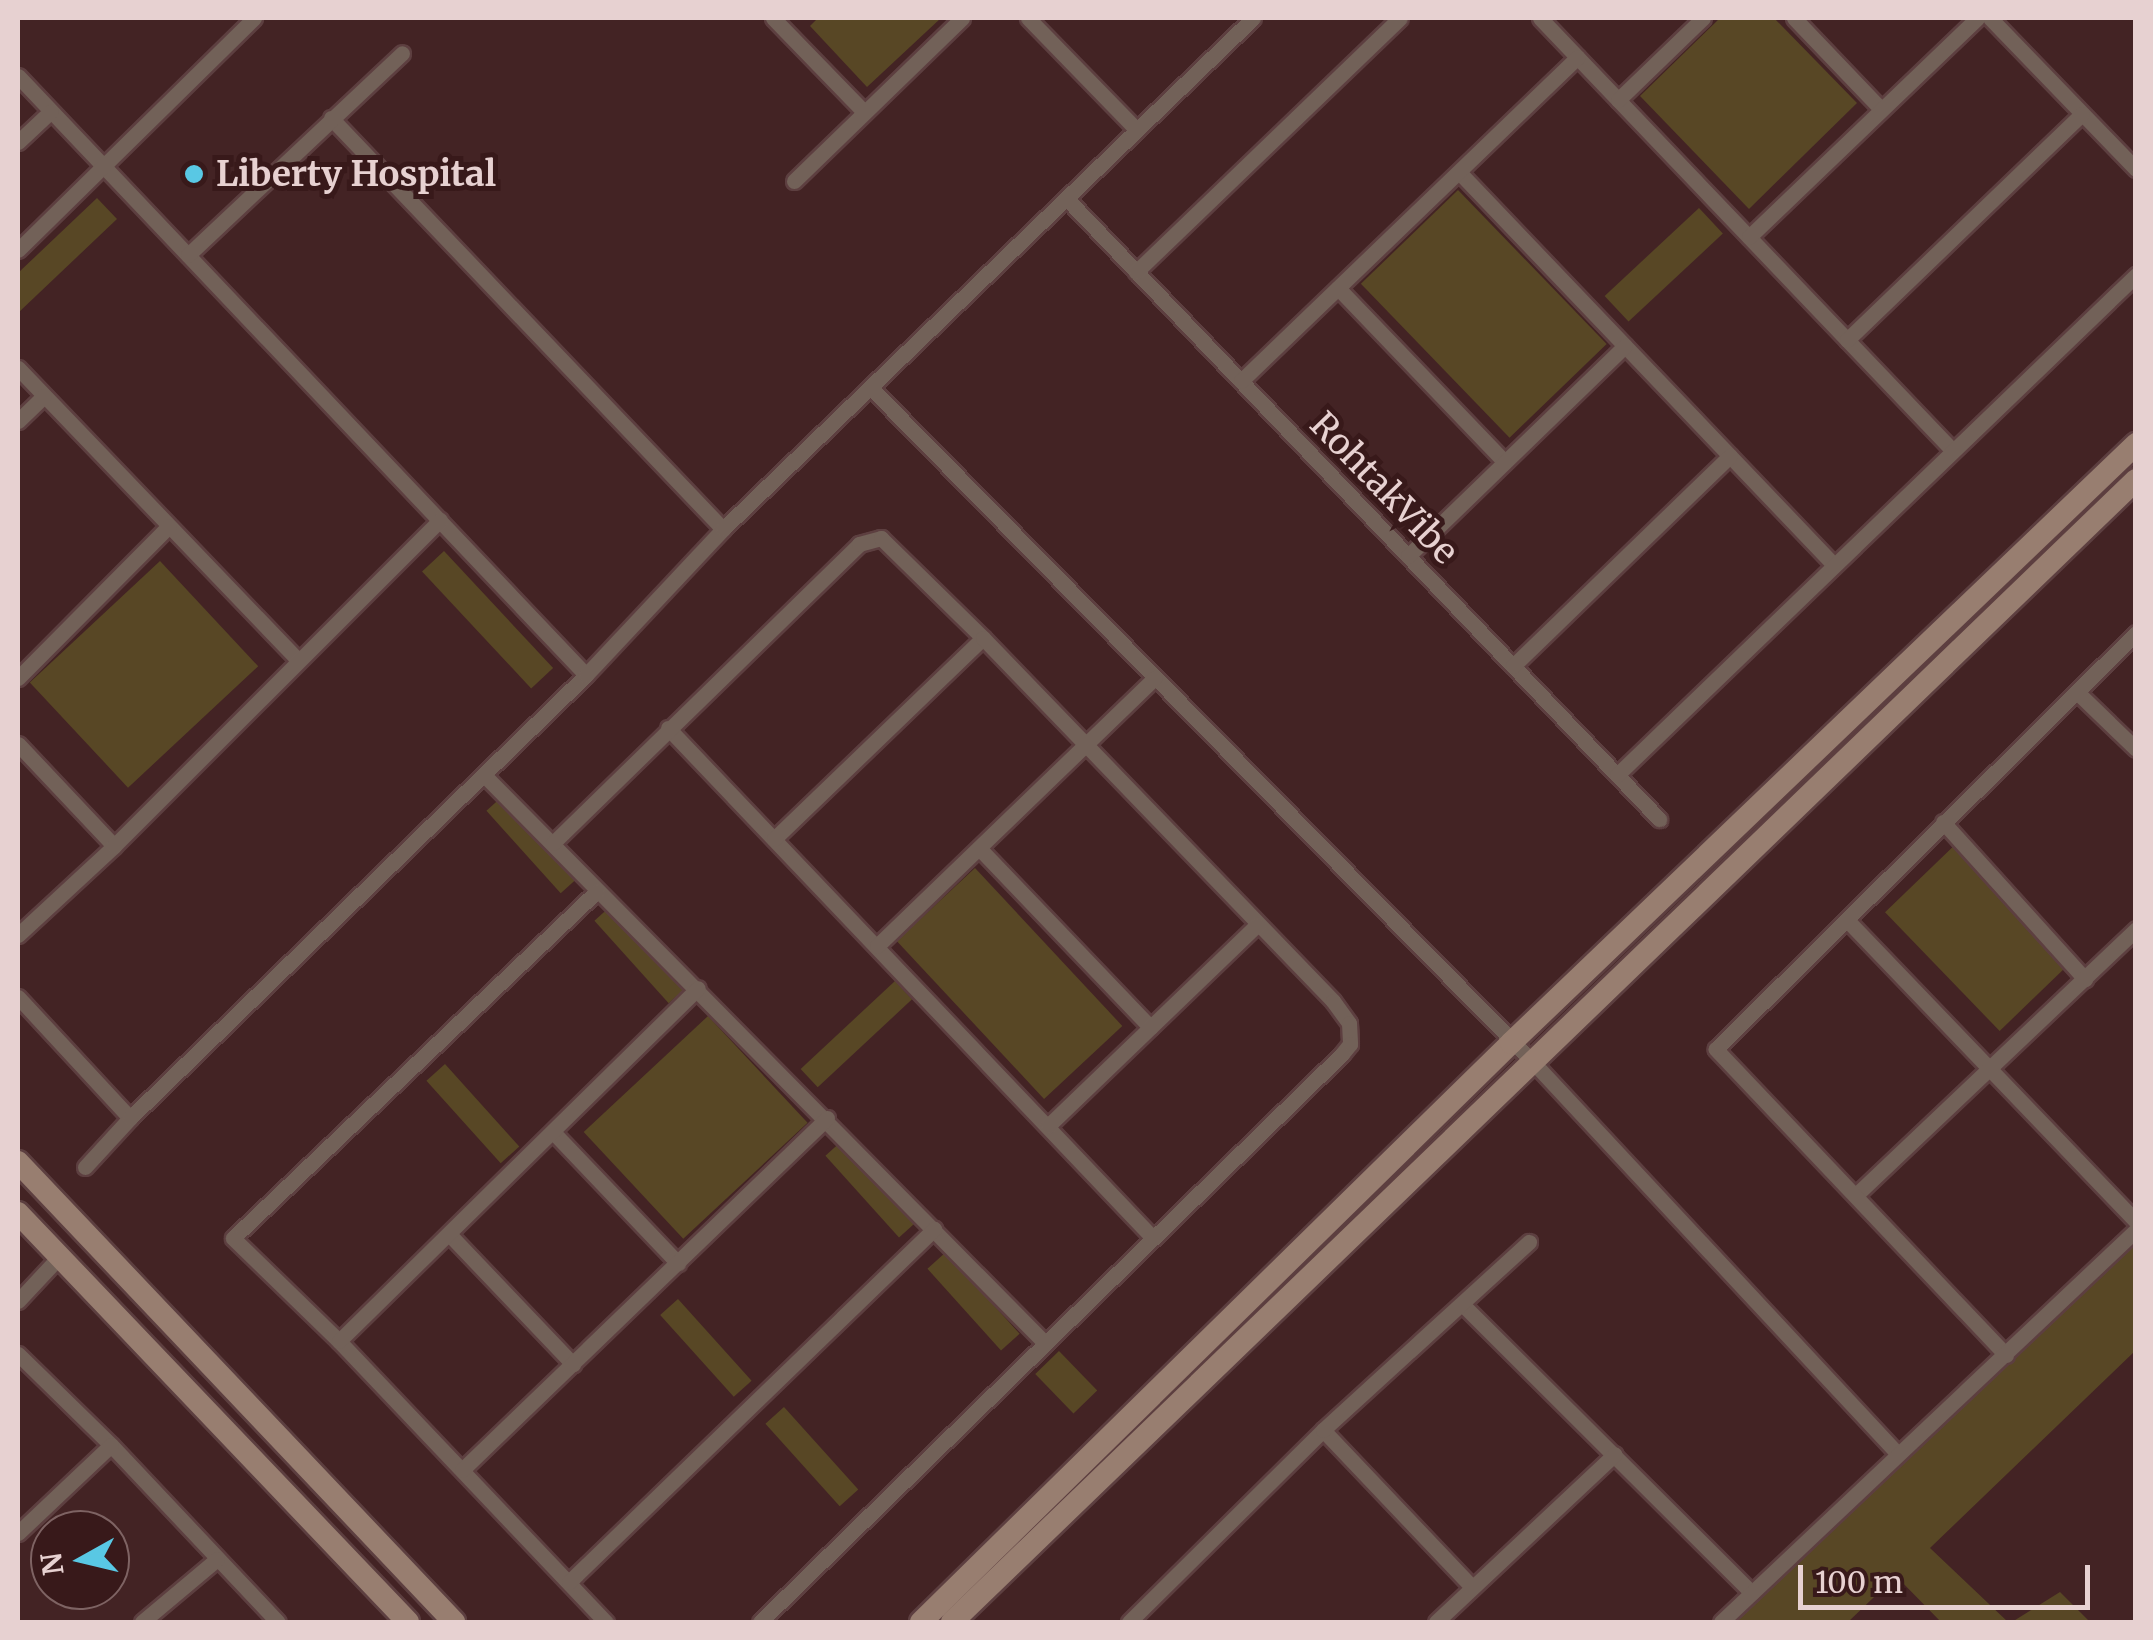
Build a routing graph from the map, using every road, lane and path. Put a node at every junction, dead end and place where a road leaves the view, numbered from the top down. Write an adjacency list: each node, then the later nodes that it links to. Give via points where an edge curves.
1 (254, 18): 23 (street)
2 (774, 18): 18 (street)
3 (962, 18): 18 (street)
4 (1028, 18): 21 (street)
5 (1253, 18): 21 (street)
6 (1400, 18): 31 (street)
7 (1540, 18): 13 (street)
8 (1704, 18): 15 (street)
9 (1794, 18): 16 (street)
10 (1977, 18): 16 (street)
11 (1990, 18): 19 (street)
12 (402, 53): 20 (street)
13 (1578, 58): 15 (street); 25 (street)
14 (18, 76): 17 (street)
15 (1618, 100): 28 (street)
16 (1881, 110): 28 (street)
17 (50, 111): 22 (street); 23 (street)
18 (864, 112): 26 (street)
19 (2082, 114): 24 (street); 34 (street)
20 (331, 118): 30 (street); 48 (street)
21 (1136, 130): 27 (street)
22 (18, 142)
23 (103, 166): 29 (street); 30 (street)
24 (2136, 168)
25 (1459, 172): 33 (street); 35 (street)
26 (794, 181)
27 (1066, 198): 31 (street, RohtakVibe); 38 (street)
28 (1749, 237): 34 (street)
29 (18, 250)
30 (188, 255): 46 (street)
31 (1136, 272): 37 (street, RohtakVibe)
32 (2136, 275): 42 (street)
33 (1338, 288): 37 (street); 44 (street)
34 (1848, 340): 42 (street)
35 (1626, 346): 43 (street); 44 (street)
36 (18, 368): 39 (street)
37 (1241, 382): 49 (street, RohtakVibe)
38 (870, 387): 48 (street); 57 (street)
39 (44, 396): 40 (street); 47 (street)
40 (18, 421)
41 (2136, 444): 81 (main road)
42 (1953, 451): 50 (street)
43 (1730, 456): 50 (street); 54 (street)
44 (1504, 462): 49 (street)
45 (2136, 480): 82 (main road)
46 (440, 520): 53 (street); 55 (street)
47 (169, 526): 53 (street); 56 (street)
48 (723, 529): 55 (street)
49 (1408, 556): 54 (street, RohtakVibe)
50 (1834, 566): 64 (street)
51 (2136, 633): 58 (street)
52 (984, 638): 59 (street, via 890,544 871,539); 61 (street); 67 (street)
53 (296, 659): 69 (street)
54 (1512, 666): 64 (street, RohtakVibe)
55 (586, 676): 63 (street)
56 (18, 678)
57 (1155, 678): 61 (street); 81 (street)
58 (2079, 694): 62 (street); 66 (street)
59 (668, 728): 67 (street); 68 (street)
60 (18, 744): 69 (street)
61 (1086, 745): 70 (street); 73 (street)
62 (2136, 748)
63 (484, 774): 68 (street); 84 (street)
64 (1617, 775): 65 (street, RohtakVibe)
65 (1660, 820)
66 (1944, 822): 72 (street); 77 (street)
67 (774, 839): 76 (street)
68 (552, 843): 71 (street)
69 (114, 846): 75 (street)
70 (979, 848): 76 (street); 80 (street)
71 (597, 890): 78 (street); 102 (street, via 233,1238)
72 (1846, 920): 83 (street); 90 (street, via 1716,1050)
73 (1257, 924): 80 (street); 96 (street, via 1334,1000 1349,1022 1350,1044)
74 (2136, 930): 77 (street)
75 (18, 936)
76 (877, 946): 86 (street)
77 (2085, 979): 83 (street)
78 (698, 988): 85 (street); 87 (street)
79 (18, 997): 84 (street)
80 (1150, 1028): 86 (street)
81 (1512, 1043): 82 (street); 123 (main road)
82 (1532, 1061): 109 (street); 124 (main road)
83 (1992, 1070): 90 (street); 92 (street)
84 (130, 1118): 89 (street)
85 (828, 1118): 93 (street); 99 (street)
86 (1048, 1126): 96 (street)
87 (554, 1133): 95 (street); 99 (street)
88 (18, 1162): 120 (main road)
89 (86, 1167)
90 (1857, 1194): 105 (street)
91 (18, 1214): 98 (main road)
92 (2136, 1221)
93 (934, 1230): 103 (street); 114 (street)
94 (2136, 1230): 105 (street)
95 (449, 1234): 102 (street); 106 (street)
96 (1153, 1238): 103 (street)
97 (1529, 1242): 101 (street)
98 (59, 1258): 100 (street); 119 (main road)
99 (678, 1263): 106 (street)
100 (18, 1301)
101 (1462, 1304): 107 (street); 110 (street)
102 (338, 1340): 111 (street)
103 (1045, 1342): 122 (street)
104 (18, 1354): 108 (street)
105 (2006, 1355): 109 (street)
106 (573, 1364): 111 (street)
107 (1323, 1430): 115 (street); 125 (street)
108 (111, 1445): 112 (street); 113 (street)
109 (1897, 1453): 116 (street)
110 (1616, 1454): 115 (street); 116 (street)
111 (462, 1470): 114 (street)
112 (18, 1532)
113 (217, 1559): 117 (street); 118 (street)
114 (569, 1582): 121 (street)
115 (1472, 1587): 126 (street)
116 (1752, 1594): 127 (street)
117 (142, 1622)
118 (278, 1622)
119 (408, 1622)
120 (454, 1622)
121 (606, 1622)
122 (760, 1622)
123 (921, 1622)
124 (952, 1622)
125 (1129, 1622)
126 (1436, 1622)
127 (1721, 1622)

